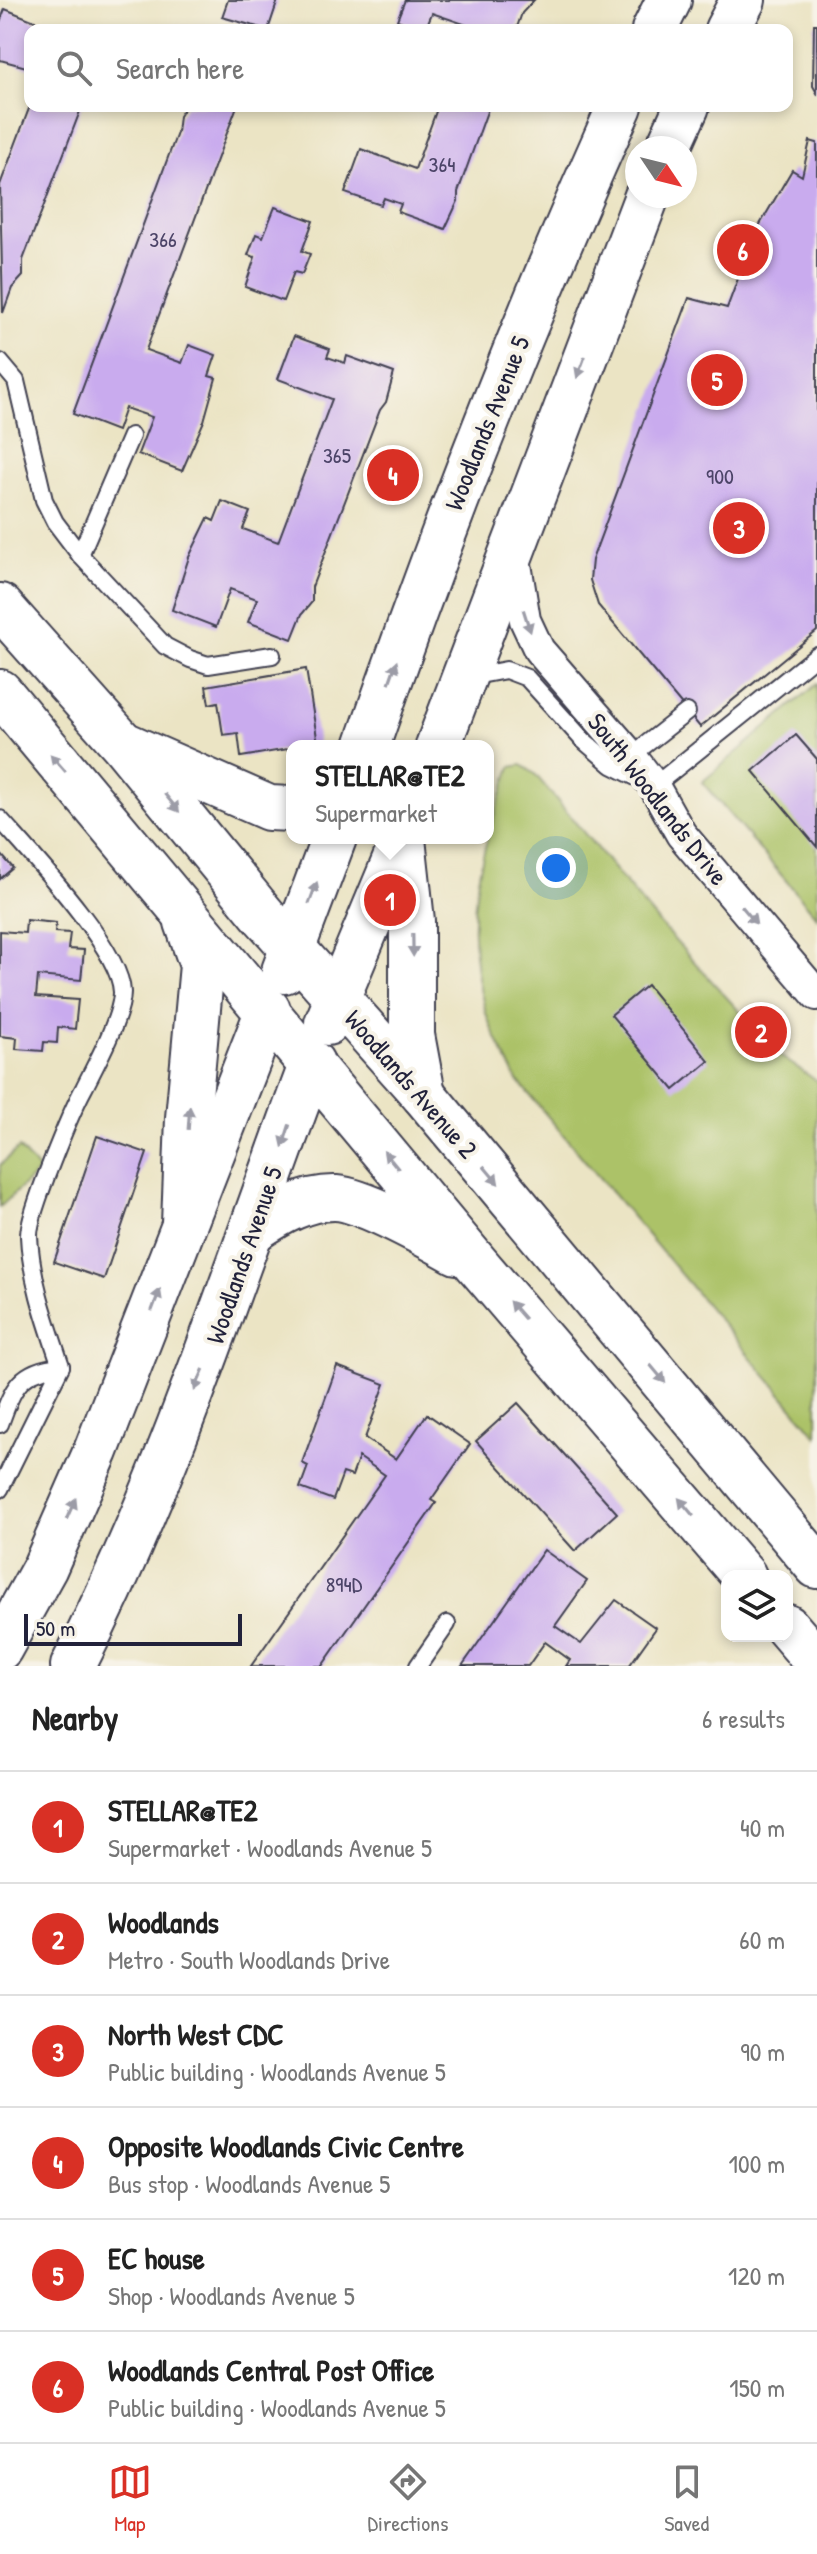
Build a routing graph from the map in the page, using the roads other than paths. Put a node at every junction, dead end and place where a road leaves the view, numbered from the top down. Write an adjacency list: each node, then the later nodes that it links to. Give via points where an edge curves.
1 (743, 0): 2 (main road)
2 (730, 24)
3 (617, 112): 17 (main road, Woodlands Avenue 5, one-way to 3, via 455,500)
4 (684, 112): 5 (main road)
5 (673, 136)
6 (642, 208): 9 (main road, one-way to 9)
7 (0, 362): 10 (lane, via 16,381 44,500)
8 (131, 436): 10 (lane)
9 (513, 544): 14 (main road); 20 (street, South Woodlands Drive, one-way to 20, via 525,620 539,650)
10 (80, 555): 12 (lane, via 165,646 208,665)
11 (0, 606): 19 (main road, Woodlands Avenue 2)
12 (272, 655)
13 (817, 655): 21 (lane)
14 (464, 678): 18 (main road); 21 (lane, via 506,670 527,678 612,765)
15 (0, 692): 27 (main road, one-way to 15)
16 (687, 712): 20 (lane)
17 (369, 740)
18 (440, 740)
19 (122, 743): 22 (main road, via 269,808); 28 (main road, Woodlands Avenue 2, one-way to 28)
20 (631, 756): 21 (street, South Woodlands Drive)
21 (654, 786): 29 (street, South Woodlands Drive, one-way to 29, via 681,834)
22 (286, 809)
23 (0, 819): 37 (lane, via 104,946 122,991 107,1042 70,1115 29,1232 41,1306)
24 (332, 844): 28 (main road, one-way to 24)
25 (401, 844): 30 (main road, Woodlands Avenue 5)
26 (404, 844): 33 (main road, one-way to 33, via 412,921 412,1035)
27 (184, 913): 31 (main road); 34 (main road, one-way to 27, via 202,965)
28 (293, 948): 30 (main road, Woodlands Avenue 2); 31 (main road)
29 (817, 995)
30 (337, 999): 32 (main road, Woodlands Avenue 5); 33 (main road, Woodlands Avenue 2)
31 (268, 1010): 32 (main road); 34 (main road)
32 (312, 1063): 35 (main road, Woodlands Avenue 5, one-way to 35); 36 (main road, one-way to 32)
33 (423, 1094): 40 (main road, Woodlands Avenue 2, one-way to 40)
34 (184, 1224): 44 (main road, one-way to 34, via 45,1567 96,1451)
35 (255, 1229): 36 (main road, via 290,1206 337,1198 403,1222); 46 (main road, Woodlands Avenue 5, one-way to 46, via 134,1536)
36 (476, 1263): 41 (main road, one-way to 36)
37 (61, 1366): 38 (lane, via 24,1376); 39 (lane)
38 (0, 1424)
39 (1, 1478)
40 (817, 1566)
41 (739, 1570)
42 (447, 1624): 47 (lane)
43 (793, 1634): 45 (main road)
44 (0, 1648)
45 (817, 1662)
46 (73, 1666)
47 (418, 1666)

